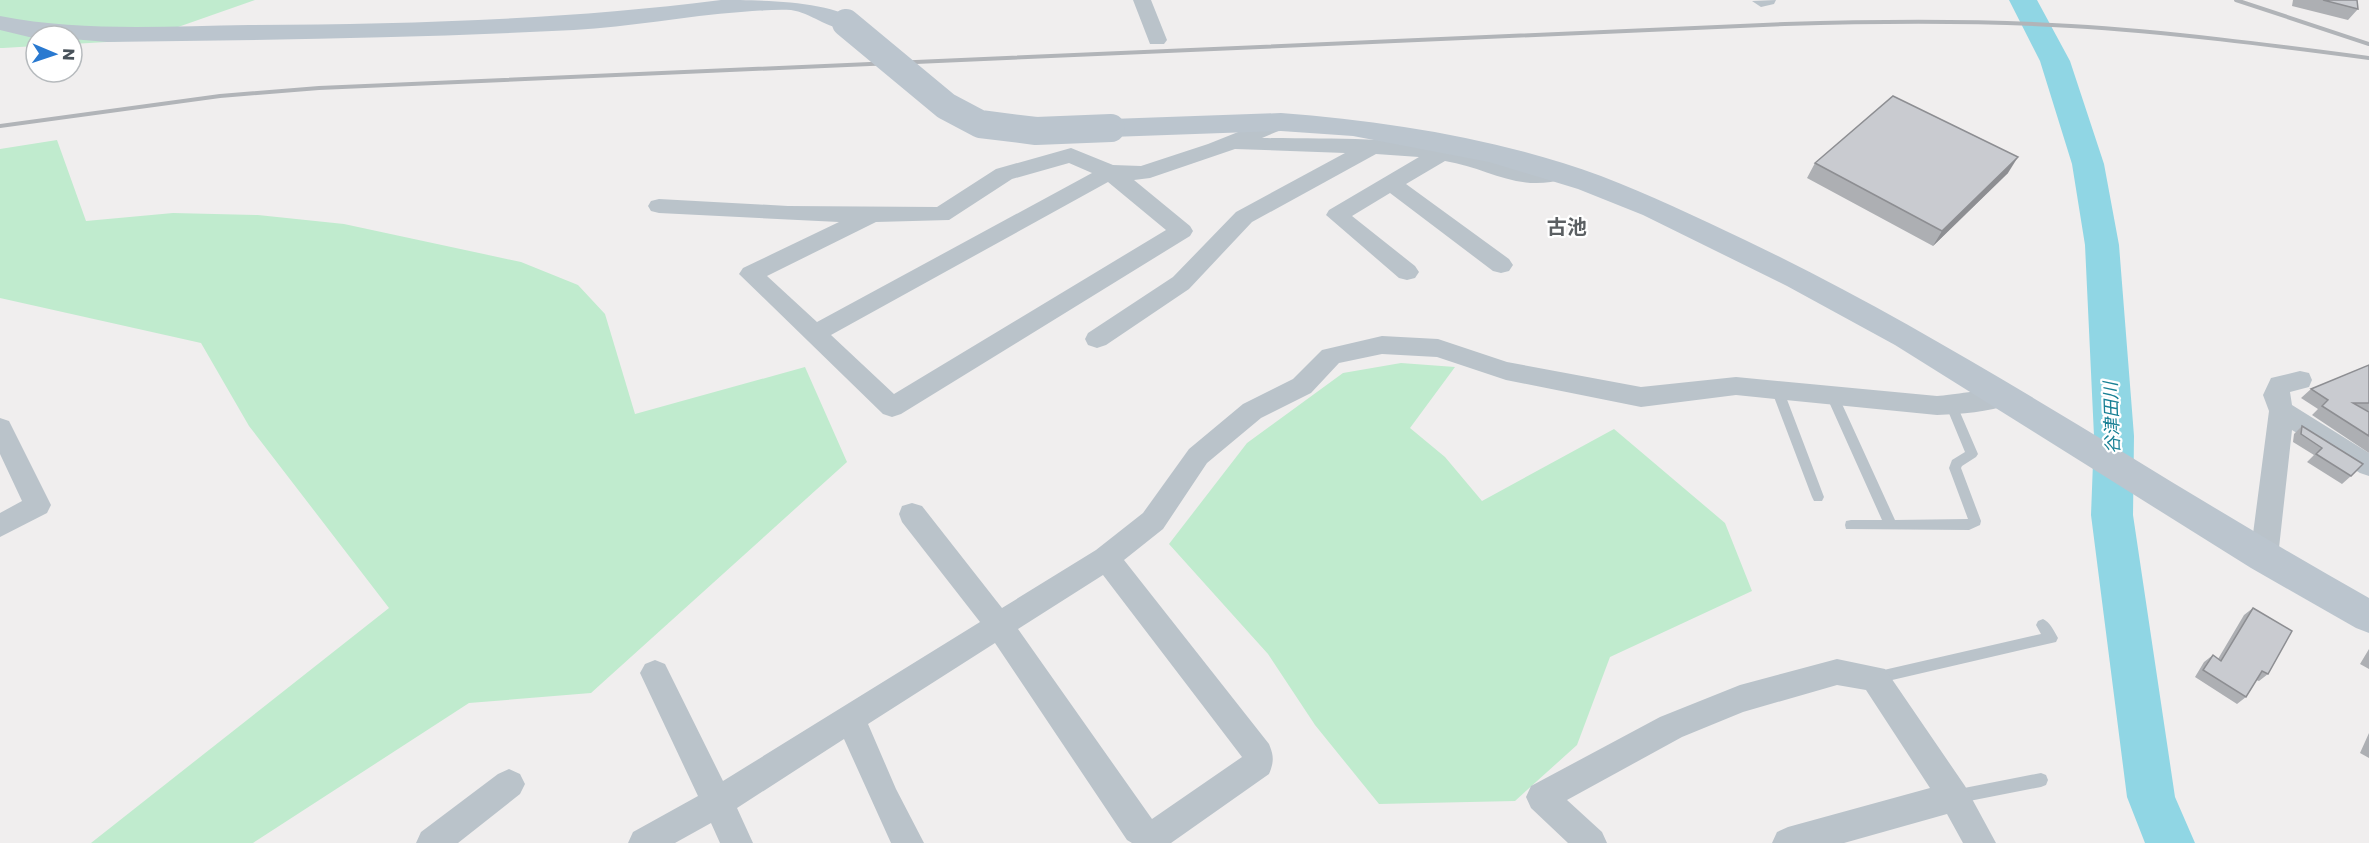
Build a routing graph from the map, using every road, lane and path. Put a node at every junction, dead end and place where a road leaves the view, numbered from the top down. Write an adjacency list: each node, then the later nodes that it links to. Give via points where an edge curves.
1 (1142, 0): 4 (street)
2 (650, 8): 3 (street, via 400,30 107,34 29,29); 5 (street, bridge, via 791,3 821,10 846,23 966,119 994,126 1111,128)
3 (0, 23)
4 (1157, 40)
5 (1281, 122): 6 (street); 10 (street, via 1353,127 1482,152)
6 (1230, 143): 7 (street); 9 (street, via 1142,173)
7 (1376, 145): 8 (street); 17 (street, via 1244,217 1181,283)
8 (1440, 154): 10 (street, via 1483,161 1530,180); 11 (street)
9 (1110, 172): 13 (street, via 1071,155 1004,174 940,215); 16 (street); 16 (street, via 1182,231 892,407)
10 (1558, 173): 21 (street, via 1653,208 1798,278 1906,337)
11 (1391, 183): 14 (street); 15 (street, via 1337,215)
12 (659, 206): 13 (street, via 788,214)
13 (874, 214): 16 (street, via 751,274)
14 (1501, 265)
15 (1407, 272)
16 (814, 334)
17 (1096, 339)
18 (2300, 380): 23 (street, via 2280,385 2276,395)
19 (1778, 389): 20 (street); 26 (lane); 32 (street, via 1736,386 1641,398 1506,371 1438,348 1382,345 1331,356 1302,386 1252,411 1198,456 1153,521)
20 (1830, 393): 22 (street, via 1926,407); 29 (lane)
21 (2011, 402): 22 (street); 31 (street)
22 (1952, 406): 29 (lane, via 1972,454 1956,463 1955,468 1975,520 1969,525)
23 (2282, 411): 25 (street); 31 (street)
24 (0, 428): 30 (street, via 38,505)
25 (2369, 466)
26 (1818, 496)
27 (912, 514): 34 (street)
28 (1851, 525): 29 (lane)
29 (1891, 525)
30 (0, 526)
31 (2264, 557): 33 (street)
32 (1106, 558): 34 (street); 34 (street, via 1258,754 1258,764 1153,837 1138,829)
33 (2369, 617)
34 (998, 624): 38 (street)
35 (2043, 626): 37 (lane, via 2050,638)
36 (655, 673): 42 (street)
37 (1875, 678): 41 (street); 47 (street, via 1837,672 1740,699 1671,727 1542,797)
38 (850, 718): 42 (street); 46 (street)
39 (2041, 780): 41 (lane)
40 (509, 784): 43 (street)
41 (1954, 797): 48 (street); 49 (street)
42 (718, 802): 44 (street); 45 (street)
43 (432, 843)
44 (644, 843)
45 (736, 843)
46 (908, 843)
47 (1591, 843)
48 (1788, 843)
49 (1980, 843)

